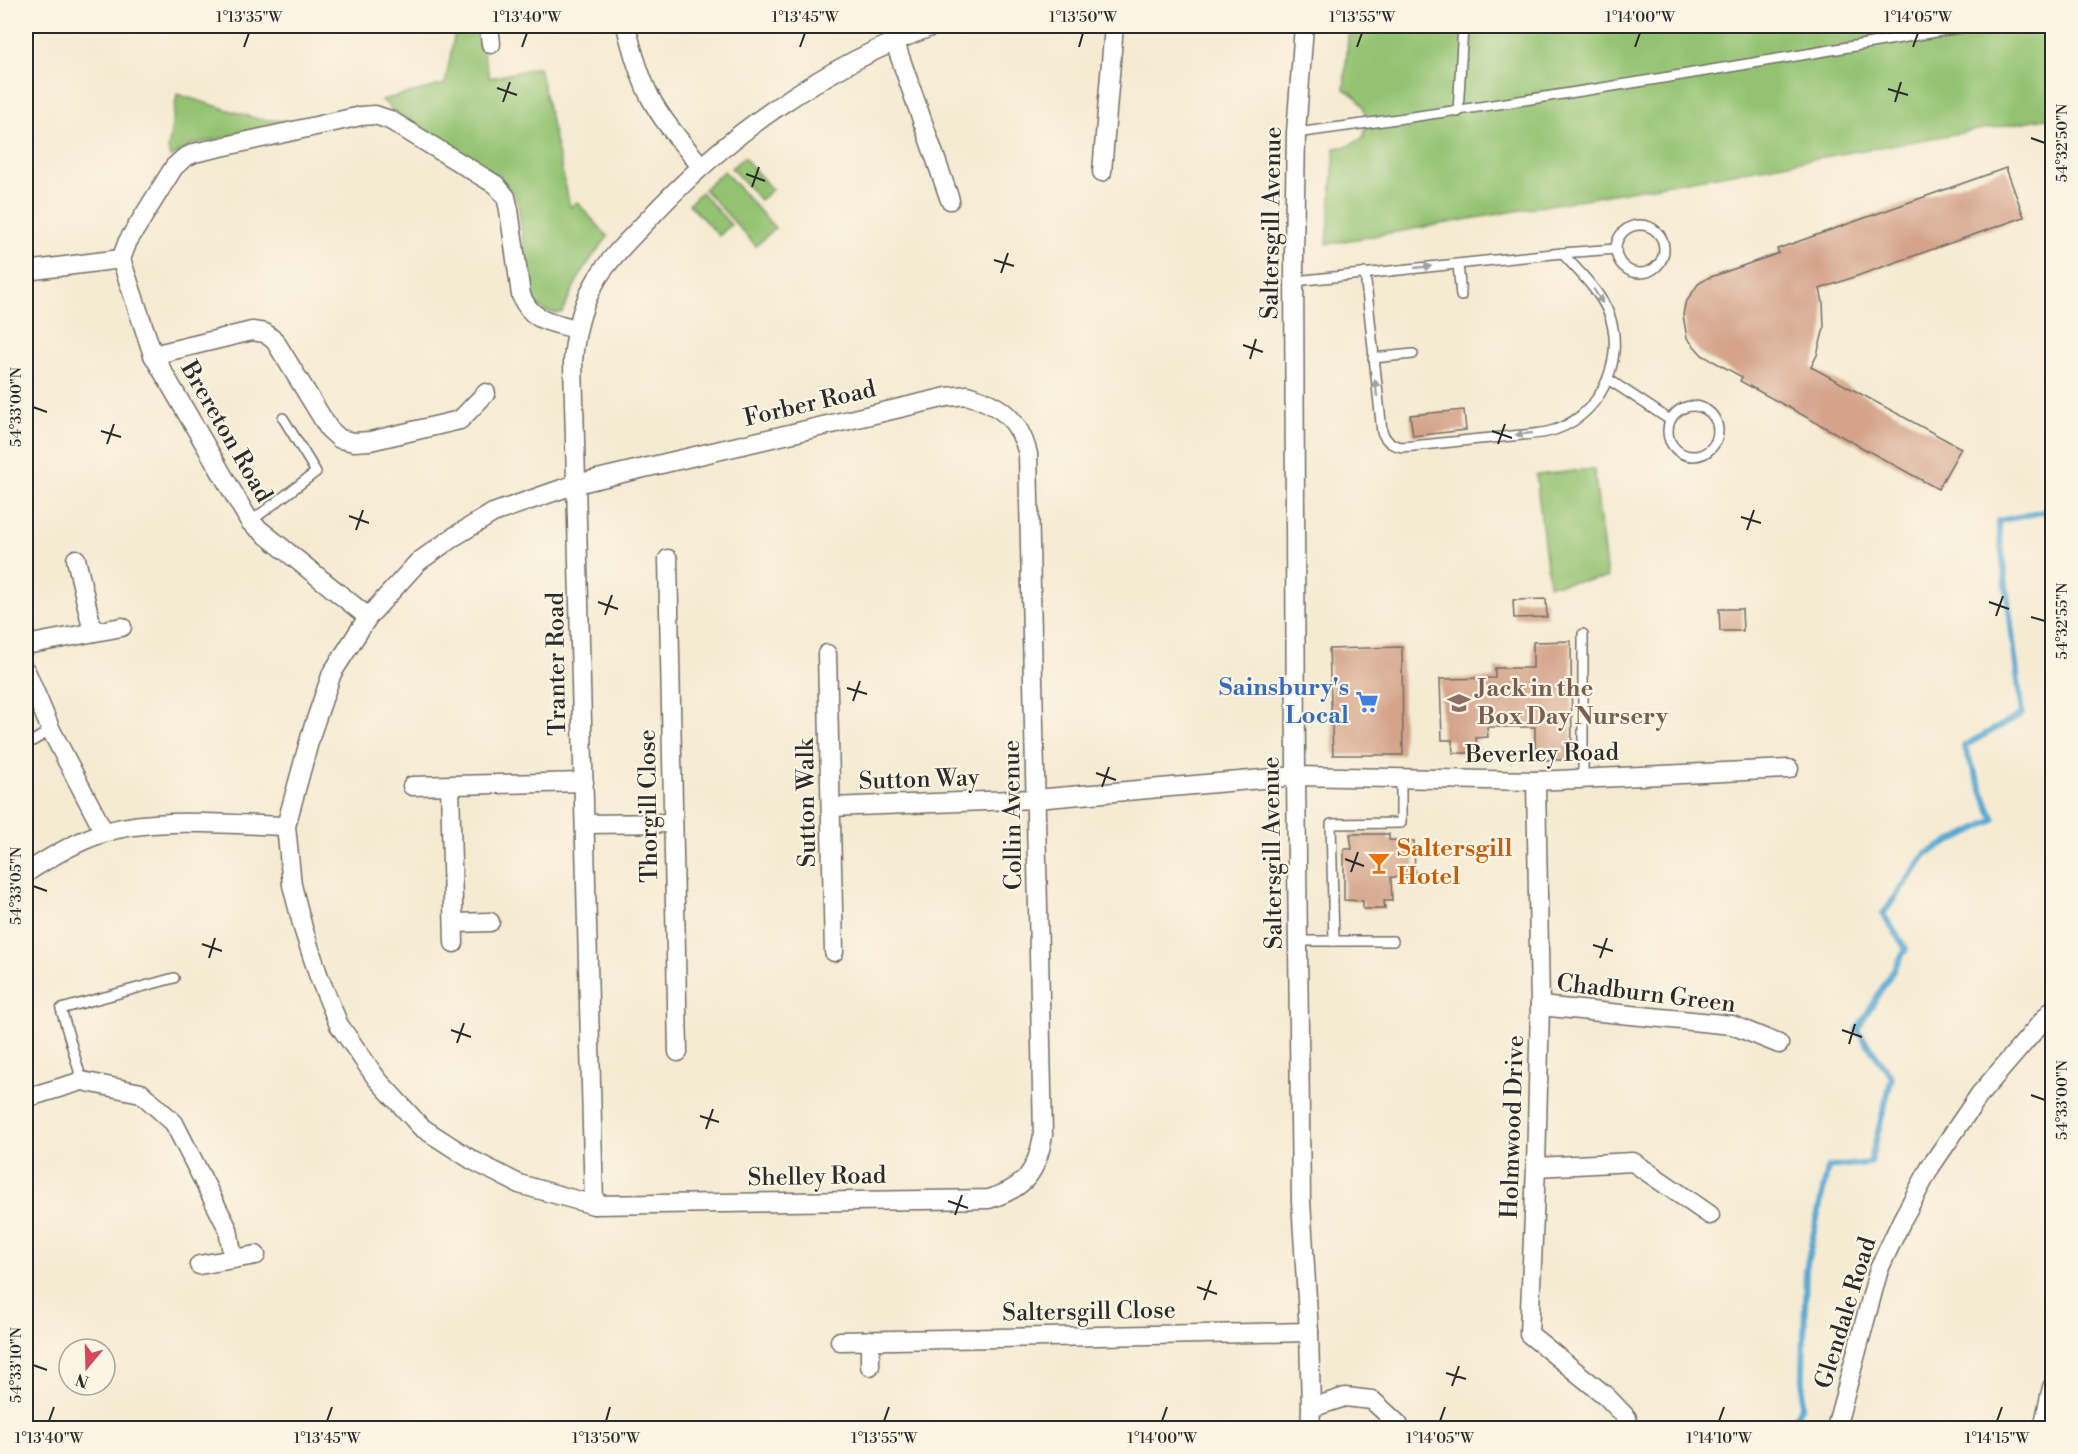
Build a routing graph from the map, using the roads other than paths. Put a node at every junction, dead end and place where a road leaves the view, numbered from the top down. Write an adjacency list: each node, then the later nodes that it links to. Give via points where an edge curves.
1 (489, 26): 9 (street)
2 (626, 26): 12 (street, via 650,97)
3 (933, 26): 8 (street, Tranter Road)
4 (1114, 26): 13 (street)
5 (1304, 26): 11 (street, Saltersgill Avenue)
6 (1462, 26): 10 (lane)
7 (1970, 26): 10 (lane)
8 (894, 40): 12 (street, Tranter Road, via 797,93); 14 (street)
9 (491, 44)
10 (1458, 112): 11 (lane)
11 (1296, 134): 21 (street, Saltersgill Avenue)
12 (701, 166): 23 (street, Tranter Road, via 653,213 597,279)
13 (1102, 172)
14 (950, 200)
15 (1616, 249): 15 (lane, via 1625,229 1639,224 1654,228 1664,249 1659,264 1652,270 1636,273 1622,265); 16 (lane)
16 (1562, 253): 18 (lane); 27 (lane, one-way to 27, via 1593,287 1608,312 1615,335 1615,356)
17 (120, 259): 19 (street); 23 (street, via 174,167 184,158 305,127 375,115 390,120 496,185 506,197 526,307 536,317); 25 (street, Brereton Road)
18 (1458, 264): 20 (lane, one-way to 18); 22 (lane)
19 (26, 271)
20 (1365, 273): 21 (lane); 26 (lane)
21 (1295, 281): 46 (street, Saltersgill Avenue)
22 (1461, 296)
23 (577, 329): 32 (street, Tranter Road, via 573,362)
24 (1413, 354): 26 (lane)
25 (153, 355): 28 (street, via 252,331 265,333 275,340 330,429 340,439 354,442 460,420); 33 (street, Brereton Road)
26 (1373, 358): 27 (lane, one-way to 26, via 1592,405 1573,422 1548,432 1402,447 1392,446 1382,432)
27 (1608, 379): 30 (lane)
28 (486, 393)
29 (283, 418): 33 (lane, via 316,472)
30 (1670, 420): 30 (lane, via 1682,408 1698,406 1713,415 1717,440 1699,456 1683,454 1671,444 1667,428)
31 (1028, 454): 32 (street, Forber Road, via 1015,423 1002,410 967,395); 53 (street, Collin Avenue)
32 (576, 484): 36 (street, Forber Road, via 494,513 455,536 418,562); 50 (street, Tranter Road)
33 (250, 522): 36 (street, Brereton Road)
34 (76, 559): 38 (street)
35 (668, 559): 55 (street, Thorgill Close)
36 (368, 617): 57 (street, Forber Road, via 332,674)
37 (122, 627): 38 (street)
38 (93, 632): 40 (street)
39 (1583, 634): 48 (lane)
40 (26, 645)
41 (827, 654): 54 (street, Sutton Walk)
42 (26, 671): 43 (street)
43 (51, 730): 44 (lane); 58 (street)
44 (26, 745)
45 (1789, 769): 48 (street, Beverley Road)
46 (1296, 776): 47 (street, Beverley Road); 53 (street, Sutton Way); 62 (street, Saltersgill Avenue)
47 (1401, 778): 49 (street, Beverley Road); 63 (lane, via 1401,823 1332,824)
48 (1583, 779): 49 (street, Beverley Road)
49 (1536, 781): 68 (street, Holmwood Drive)
50 (584, 782): 51 (street); 56 (street, Tranter Road)
51 (450, 785): 52 (street); 61 (street)
52 (412, 786)
53 (1036, 799): 54 (street, Sutton Way); 75 (street, Collin Avenue, via 1043,1135)
54 (831, 807): 66 (street, Sutton Walk)
55 (673, 823): 56 (street); 71 (street, Thorgill Close)
56 (585, 824): 76 (street, Tranter Road)
57 (286, 826): 58 (street, via 166,823); 76 (street, Shelley Road, via 292,885 319,977 339,1025 377,1079 421,1127 472,1160 519,1184)
58 (104, 832): 59 (street)
59 (26, 873)
60 (490, 922): 61 (street)
61 (454, 923): 65 (street)
62 (1298, 941): 63 (lane); 81 (street, Saltersgill Avenue, via 1301,1201)
63 (1334, 941): 64 (lane)
64 (1393, 941)
65 (454, 943)
66 (834, 952)
67 (174, 978): 72 (lane, via 61,1009)
68 (1540, 1006): 70 (street, Chadburn Green, via 1732,1025); 74 (street, Holmwood Drive)
69 (2052, 1010): 90 (street, Glendale Road, via 1980,1094 1931,1166 1902,1220 1879,1269)
70 (1779, 1044)
71 (678, 1052)
72 (82, 1081): 73 (street); 79 (street, via 141,1093 174,1123 228,1229)
73 (26, 1098)
74 (1536, 1167): 77 (street, via 1633,1162); 89 (street, Holmwood Drive, via 1528,1334 1606,1396 1627,1418)
75 (1032, 1172): 76 (street, Shelley Road, via 1021,1184 989,1199)
76 (594, 1205)
77 (1710, 1215)
78 (256, 1255): 79 (street)
79 (233, 1259): 80 (street)
80 (199, 1265)
81 (1309, 1332): 82 (street, Saltersgill Close); 86 (street, Saltersgill Avenue)
82 (870, 1340): 83 (street, Saltersgill Close); 84 (street)
83 (840, 1341)
84 (870, 1366)
85 (2052, 1387): 91 (street)
86 (1311, 1408): 87 (street, Saltersgill Avenue); 88 (street, via 1345,1397 1372,1400)
87 (1310, 1428)
88 (1400, 1428)
89 (1628, 1428)
90 (1836, 1428)
91 (2043, 1428)

